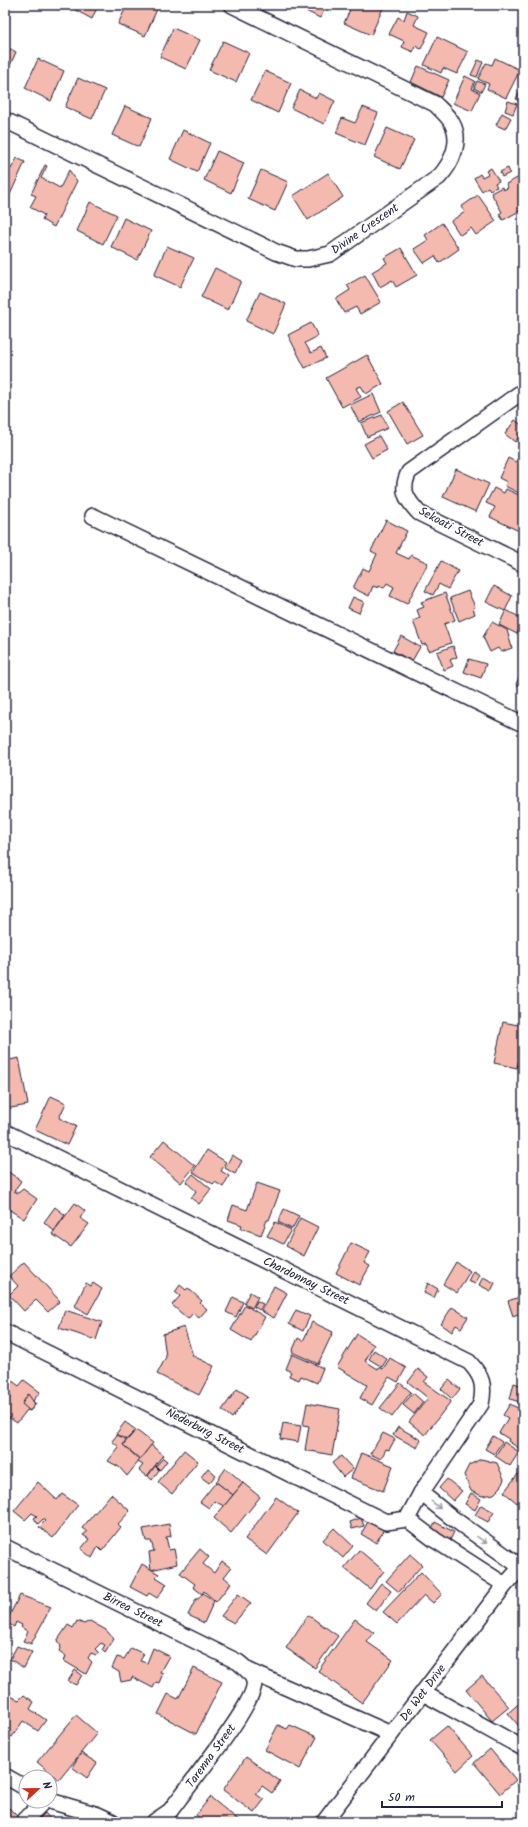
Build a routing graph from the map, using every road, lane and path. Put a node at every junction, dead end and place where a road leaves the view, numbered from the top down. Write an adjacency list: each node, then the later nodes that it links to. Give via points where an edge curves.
1 (232, 5): 2 (street, Divine Crescent, via 435,104 452,123 457,140 447,168 439,177 330,254 296,259 276,252)
2 (5, 120)
3 (523, 391): 5 (street, Sekoati Street, via 409,472 404,491 410,503 420,513)
4 (94, 516): 6 (street)
5 (523, 564)
6 (523, 724)
7 (5, 1132): 9 (street, Chardonnay Street, via 469,1362 482,1380 481,1404)
8 (5, 1332): 10 (street, Nederburg Street, via 386,1522)
9 (421, 1493): 10 (street); 12 (street, one-way to 12)
10 (407, 1519): 13 (street)
11 (5, 1547): 14 (street, Birrea Street, via 225,1655 238,1662)
12 (522, 1566): 13 (street, De Wet Drive)
13 (505, 1585): 15 (street, De Wet Drive)
14 (251, 1676): 16 (street, Birrea Street); 24 (street, Tarenna Street, via 253,1690 244,1710 180,1799 170,1811)
15 (423, 1693): 16 (street, De Wet Drive); 17 (street)
16 (391, 1734): 25 (street, De Wet Drive)
17 (523, 1748)
18 (5, 1776): 19 (street)
19 (18, 1783)
20 (58, 1803): 23 (street)
21 (36, 1809): 22 (street)
22 (23, 1822)
23 (113, 1822)
24 (154, 1822)
25 (324, 1822)

